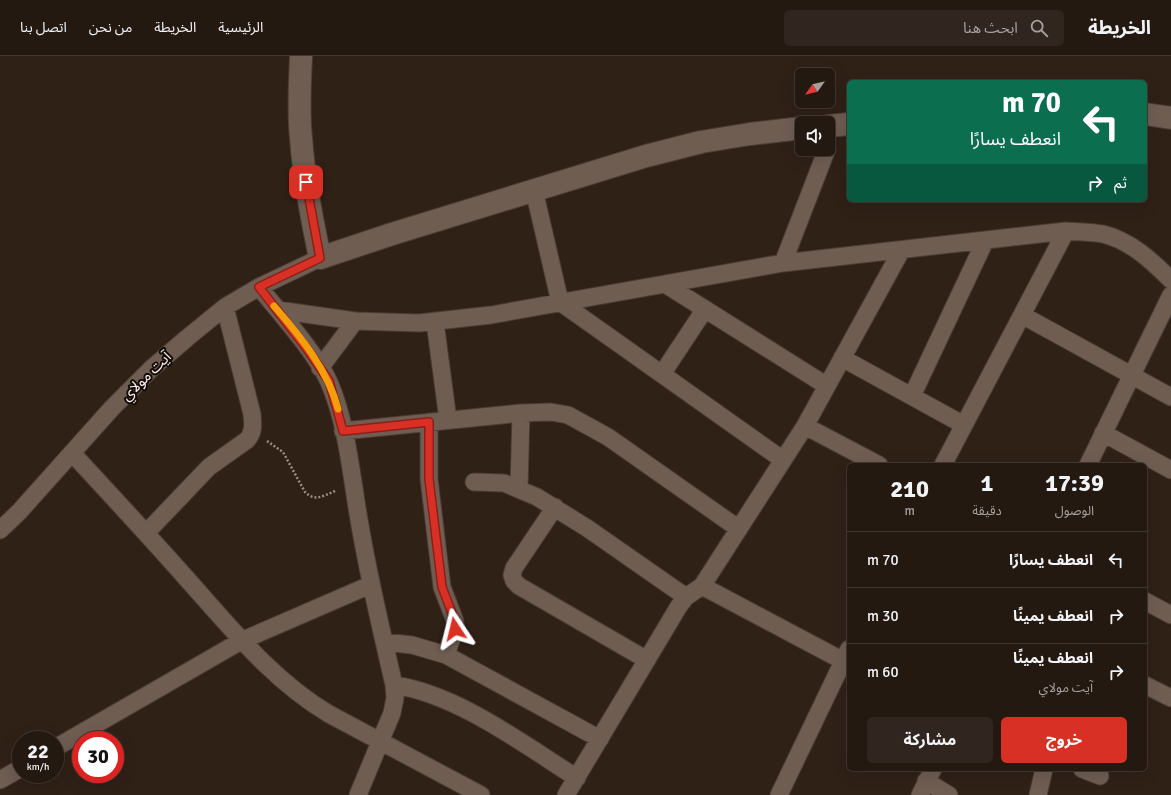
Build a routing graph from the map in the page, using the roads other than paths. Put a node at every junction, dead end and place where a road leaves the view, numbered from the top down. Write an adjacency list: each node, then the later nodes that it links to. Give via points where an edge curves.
1 (301, 56): 10 (street, via 301,138)
2 (1147, 114): 3 (street)
3 (1171, 118)
4 (795, 129): 6 (street, via 701,142)
5 (823, 156): 11 (street)
6 (534, 190): 10 (street); 16 (street)
7 (1066, 231): 8 (street); 12 (street, via 1103,234 1132,246); 20 (street)
8 (985, 241): 9 (street); 28 (street)
9 (901, 251): 11 (street); 23 (street)
10 (320, 258): 14 (street, آيت مولاي)
11 (783, 263): 13 (street)
12 (1171, 280)
13 (665, 284): 16 (street); 18 (street)
14 (259, 287): 17 (street, آيت مولاي); 19 (street)
15 (1171, 295): 26 (street)
16 (560, 302): 22 (street); 25 (street)
17 (225, 307): 37 (street, آيت مولاي, via 151,368); 48 (street, via 252,414 252,434 209,468)
18 (705, 309): 25 (street); 27 (street)
19 (278, 310): 21 (street); 24 (street)
20 (1022, 315): 26 (street); 33 (street)
21 (355, 321): 22 (street); 24 (street)
22 (435, 322): 31 (street)
23 (842, 358): 27 (street); 28 (street)
24 (320, 368): 35 (street, via 329,381)
25 (662, 374): 38 (street)
26 (1132, 375): 29 (street); 36 (street)
27 (827, 386): 34 (street)
28 (912, 396): 33 (street)
29 (1171, 398)
30 (521, 413): 31 (street); 44 (street); 46 (street, via 551,412 568,415 587,424)
31 (448, 420): 32 (street)
32 (429, 422): 35 (street); 56 (street, via 429,479 442,587 455,621 455,629)
33 (964, 425): 40 (street)
34 (804, 426): 38 (street); 39 (street)
35 (343, 431): 49 (street)
36 (1103, 433): 41 (street); 42 (street)
37 (72, 454): 47 (street, آيت مولاي); 48 (street)
38 (783, 460): 46 (street)
39 (875, 463)
40 (944, 463)
41 (1089, 463)
42 (1171, 470)
43 (474, 482): 44 (street, via 504,483)
44 (519, 488): 45 (street)
45 (555, 507): 51 (street); 58 (street, via 514,568 514,581)
46 (739, 529): 50 (street)
47 (0, 530)
48 (146, 533): 54 (street)
49 (370, 585): 54 (street); 55 (street)
50 (702, 586): 51 (street); 57 (street)
51 (686, 597): 58 (street)
52 (1147, 603): 53 (street)
53 (1171, 615)
54 (241, 641): 63 (street, via 287,686 306,700); 64 (street)
55 (384, 642): 56 (street, via 412,645); 59 (street)
56 (446, 655): 62 (street)
57 (847, 658): 75 (street)
58 (647, 660): 62 (street)
59 (394, 685): 63 (street, via 392,713); 69 (street, via 420,690 470,712)
60 (1147, 685): 61 (street)
61 (1171, 698)
62 (600, 738): 69 (street)
63 (379, 742): 72 (street); 73 (street)
64 (64, 743)
65 (1044, 771): 77 (street)
66 (1087, 771): 68 (street)
67 (12, 773): 70 (street)
68 (1100, 776)
69 (577, 778): 74 (street)
70 (0, 780)
71 (926, 782): 76 (street)
72 (473, 793)
73 (358, 795)
74 (566, 795)
75 (779, 795)
76 (949, 795)
77 (1038, 795)

